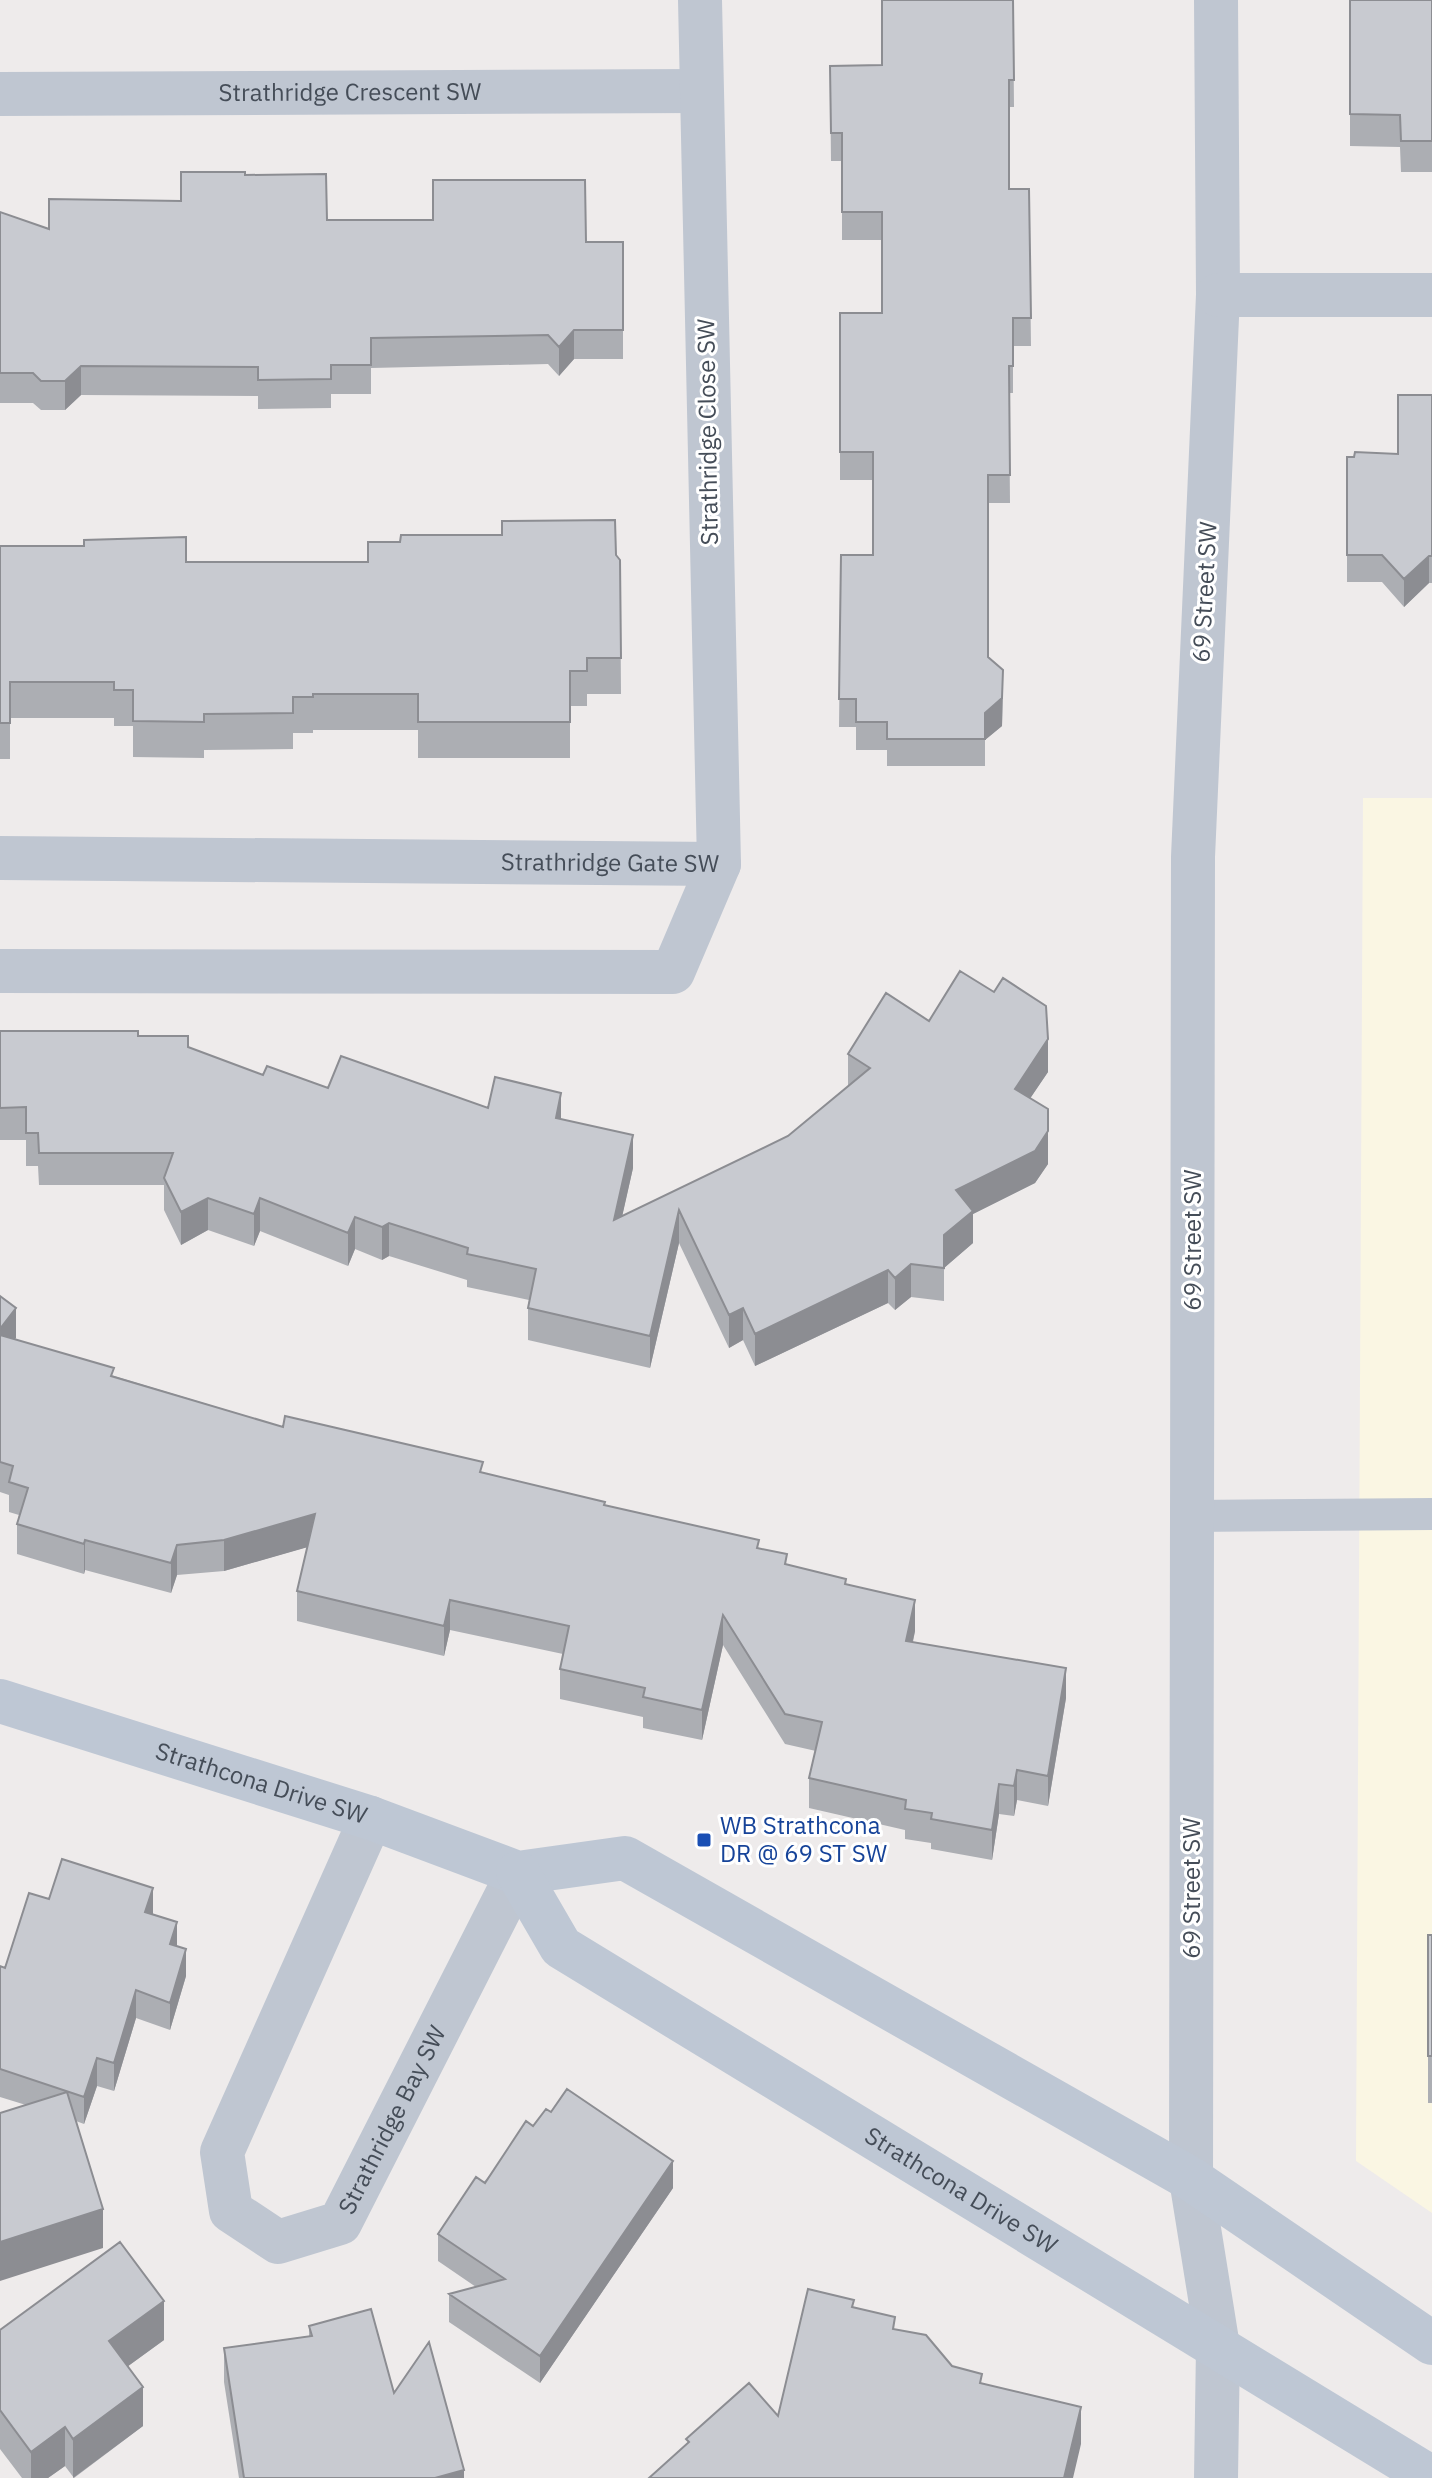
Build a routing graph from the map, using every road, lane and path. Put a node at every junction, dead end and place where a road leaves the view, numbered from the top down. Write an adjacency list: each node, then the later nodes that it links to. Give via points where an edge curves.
1 (700, 0): 3 (street, Strathridge Close SW)
2 (1216, 0): 5 (street, 69 Street SW)
3 (700, 91): 4 (street, Strathridge Crescent SW); 8 (street, Strathridge Close SW)
4 (0, 94)
5 (1218, 295): 6 (street); 11 (street, 69 Street SW, via 1193,857)
6 (1432, 295)
7 (0, 858): 8 (street, Strathridge Gate SW)
8 (719, 864): 9 (street, Strathridge Gate SW, via 673,972)
9 (0, 971)
10 (1432, 1514): 11 (lane)
11 (1193, 1516): 15 (street, 69 Street SW)
12 (0, 1701): 13 (street, Strathcona Drive SW)
13 (371, 1818): 14 (street, Strathcona Drive SW); 14 (street, Strathridge Bay SW, via 222,2152 231,2211 278,2242 340,2223)
14 (518, 1873): 15 (street, Strathcona Drive SW, via 625,1858); 17 (street, Strathcona Drive SW, via 561,1947)
15 (1191, 2179): 16 (street, Strathcona Drive SW); 17 (street, 69 Street SW)
16 (1432, 2343)
17 (1218, 2347): 18 (street, 69 Street SW); 19 (street, Strathcona Drive SW)
18 (1216, 2478)
19 (1432, 2478)

